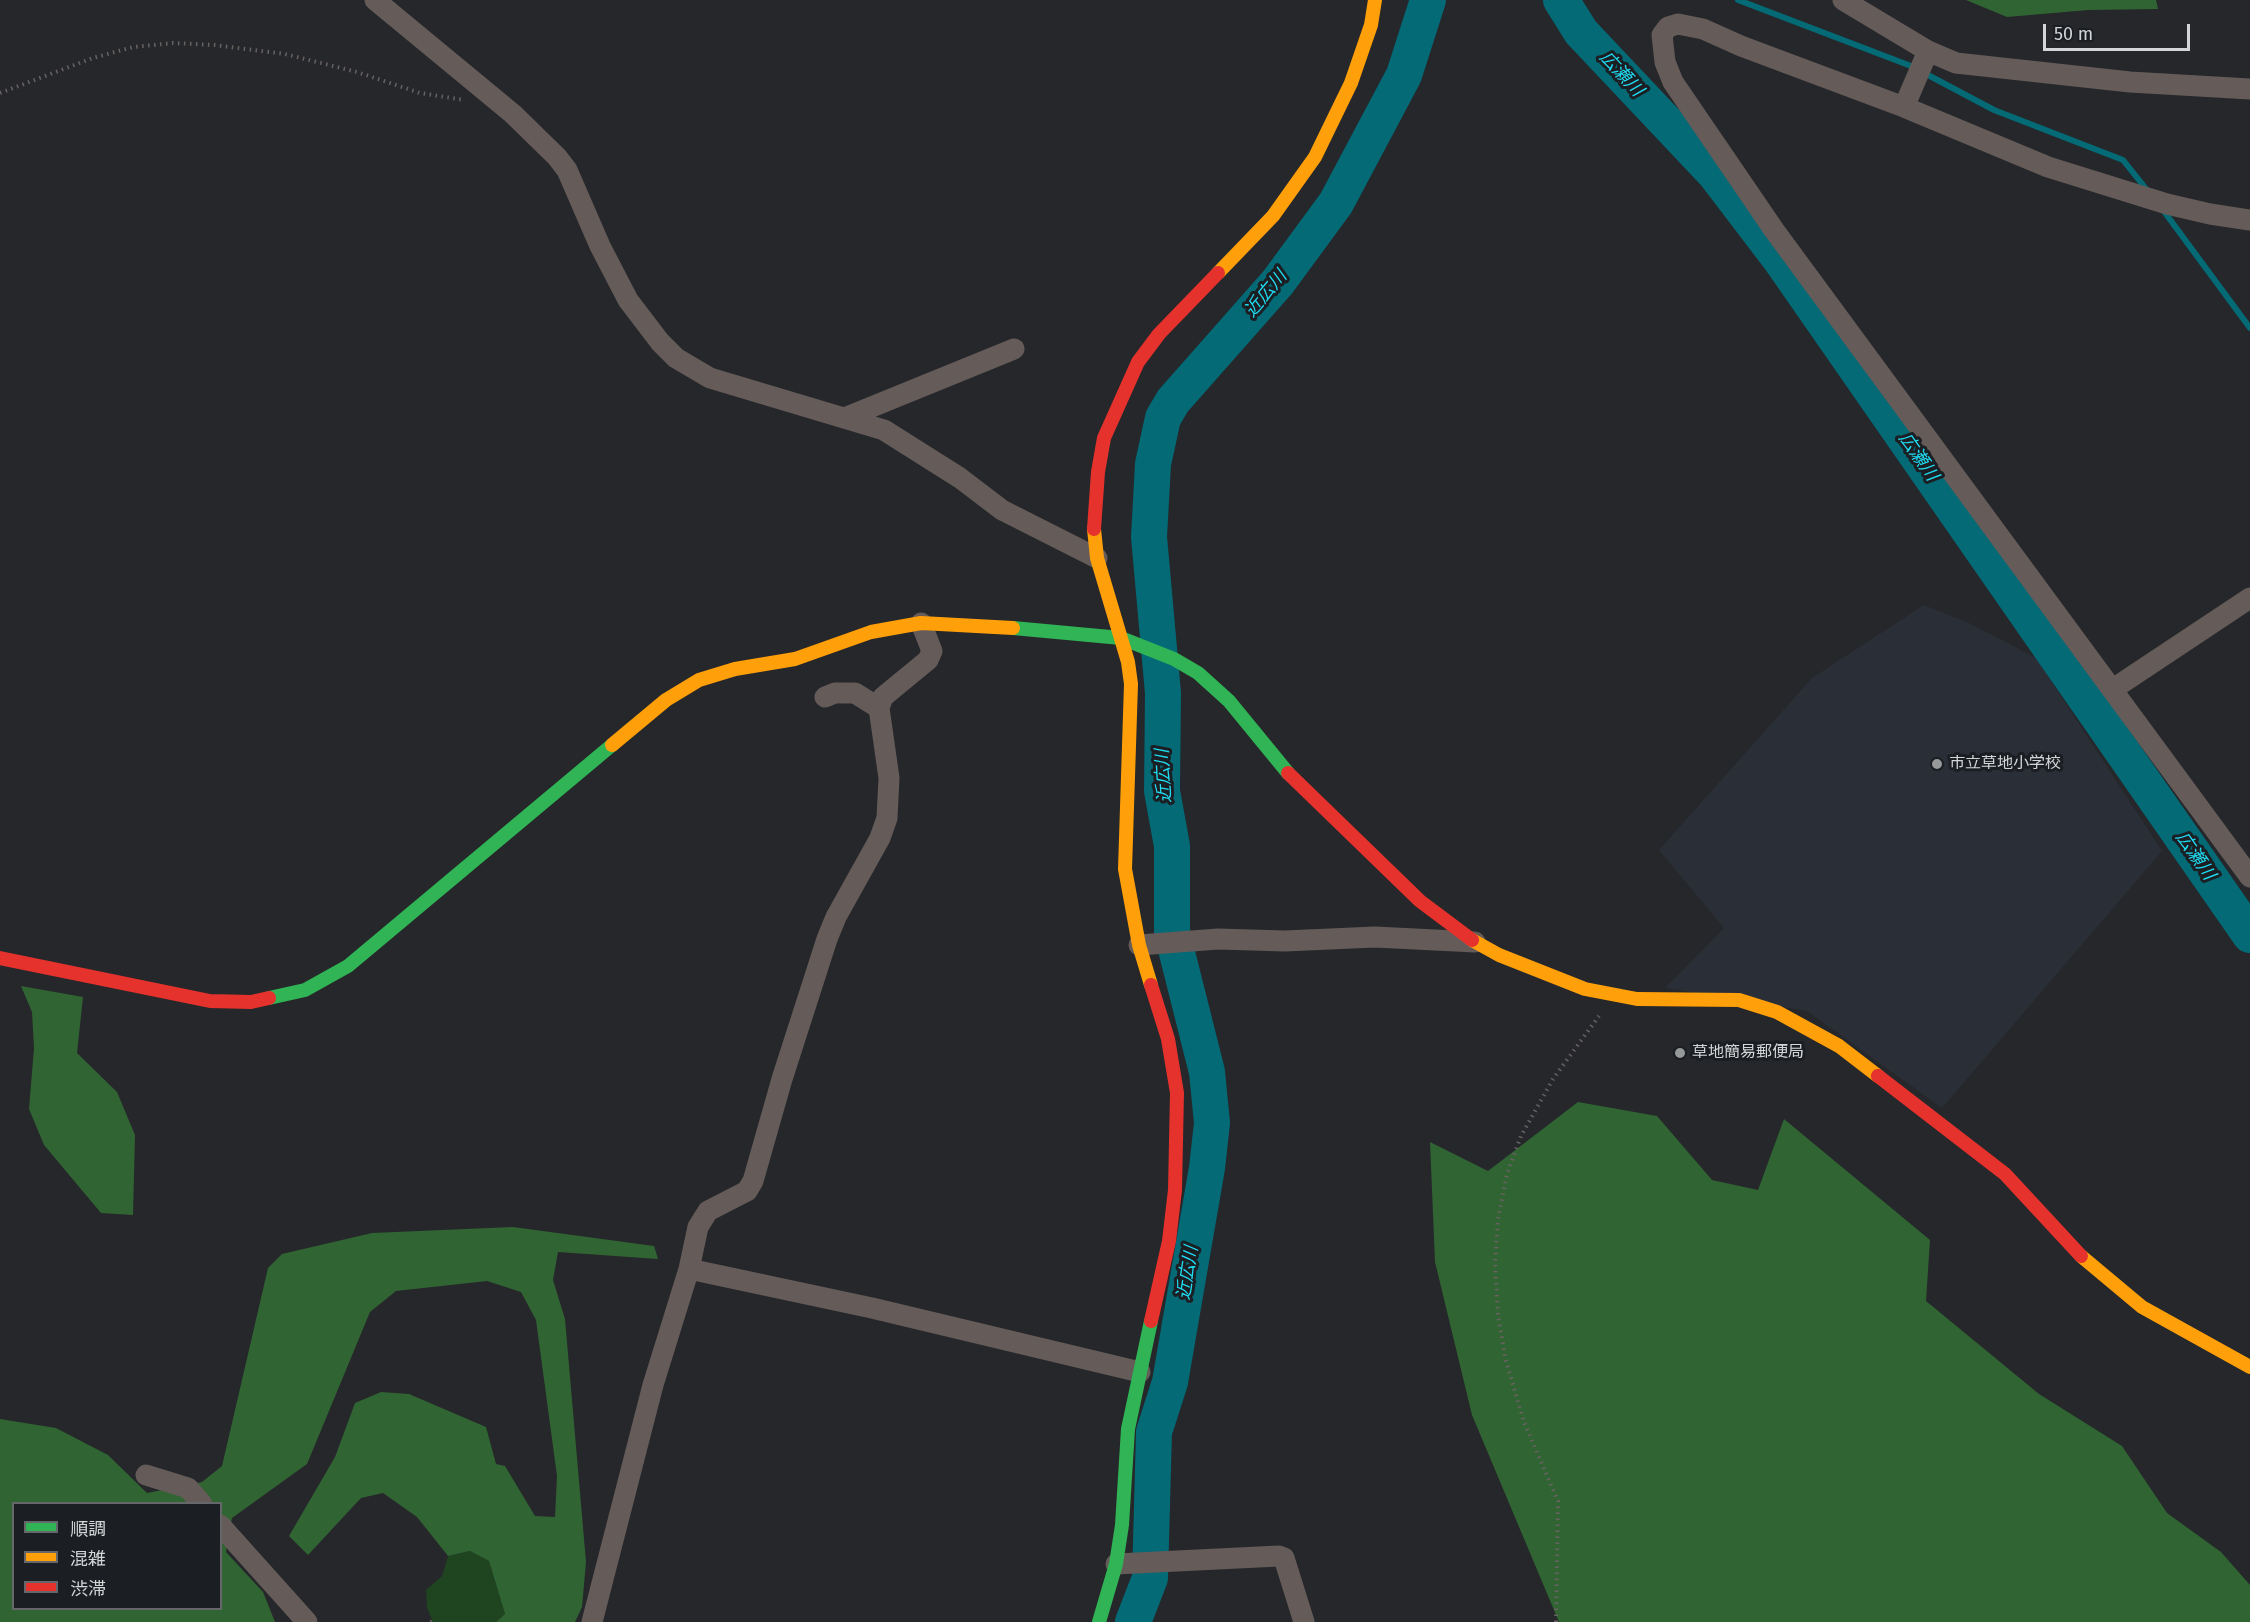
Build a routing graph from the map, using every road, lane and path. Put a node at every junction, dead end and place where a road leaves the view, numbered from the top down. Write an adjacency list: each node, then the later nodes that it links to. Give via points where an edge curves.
1 (375, 0): 7 (street)
2 (1375, 0): 12 (street, via 1351,83 1293,192 1241,252 1159,334 1126,384 1104,438 1098,472 1094,531)
3 (1843, 0): 4 (street)
4 (1928, 51): 5 (street, via 1956,63 2130,82); 8 (street)
5 (2250, 89)
6 (0, 93): 7 (path, via 93,58 133,47 172,43 285,54 420,93 455,100)
7 (496, 100): 11 (street, via 550,149 567,170 628,300 676,358 710,378)
8 (1904, 107): 9 (street, via 2048,167 2117,190); 16 (street, via 1690,25 1668,27 1662,35 1665,62 1688,107 1774,230)
9 (2250, 220)
10 (1014, 349): 11 (street)
11 (848, 417): 12 (street, via 884,430 1002,510)
12 (1097, 558): 15 (street)
13 (2250, 598): 16 (street)
14 (921, 623): 15 (street); 18 (street, via 932,651 928,660 883,697); 22 (street, via 871,632 786,661 718,674 683,689 348,966 305,990 251,1002 210,1001)
15 (1121, 638): 20 (street, via 1166,655 1198,673 1228,701 1297,784 1420,901); 21 (street, via 1131,684 1125,869 1129,904)
16 (2113, 688): 19 (street)
17 (825, 697): 18 (street, via 855,693)
18 (879, 708): 24 (street, via 889,778 887,818 827,939 753,1181 747,1191 713,1207 703,1217)
19 (2250, 877)
20 (1475, 942): 21 (street, via 1375,937); 23 (street, via 1548,976)
21 (1149, 943): 26 (street, via 1177,1094 1176,1190)
22 (0, 958)
23 (1613, 996): 25 (street, via 1739,1000 1805,1026 1839,1046 2005,1174 2083,1259 2142,1308); 35 (path, via 1552,1079 1521,1136 1507,1174 1498,1219 1495,1263 1506,1361 1524,1422 1558,1501)
24 (689, 1269): 26 (street); 32 (street, via 660,1357)
25 (2250, 1367)
26 (1140, 1372): 30 (street, via 1128,1429 1122,1525)
27 (146, 1475): 28 (street, via 188,1488)
28 (201, 1502)
29 (222, 1528): 31 (street)
30 (1124, 1564): 33 (street); 34 (street, via 1284,1558)
31 (307, 1622)
32 (592, 1622)
33 (1099, 1622)
34 (1304, 1622)
35 (1556, 1622)

